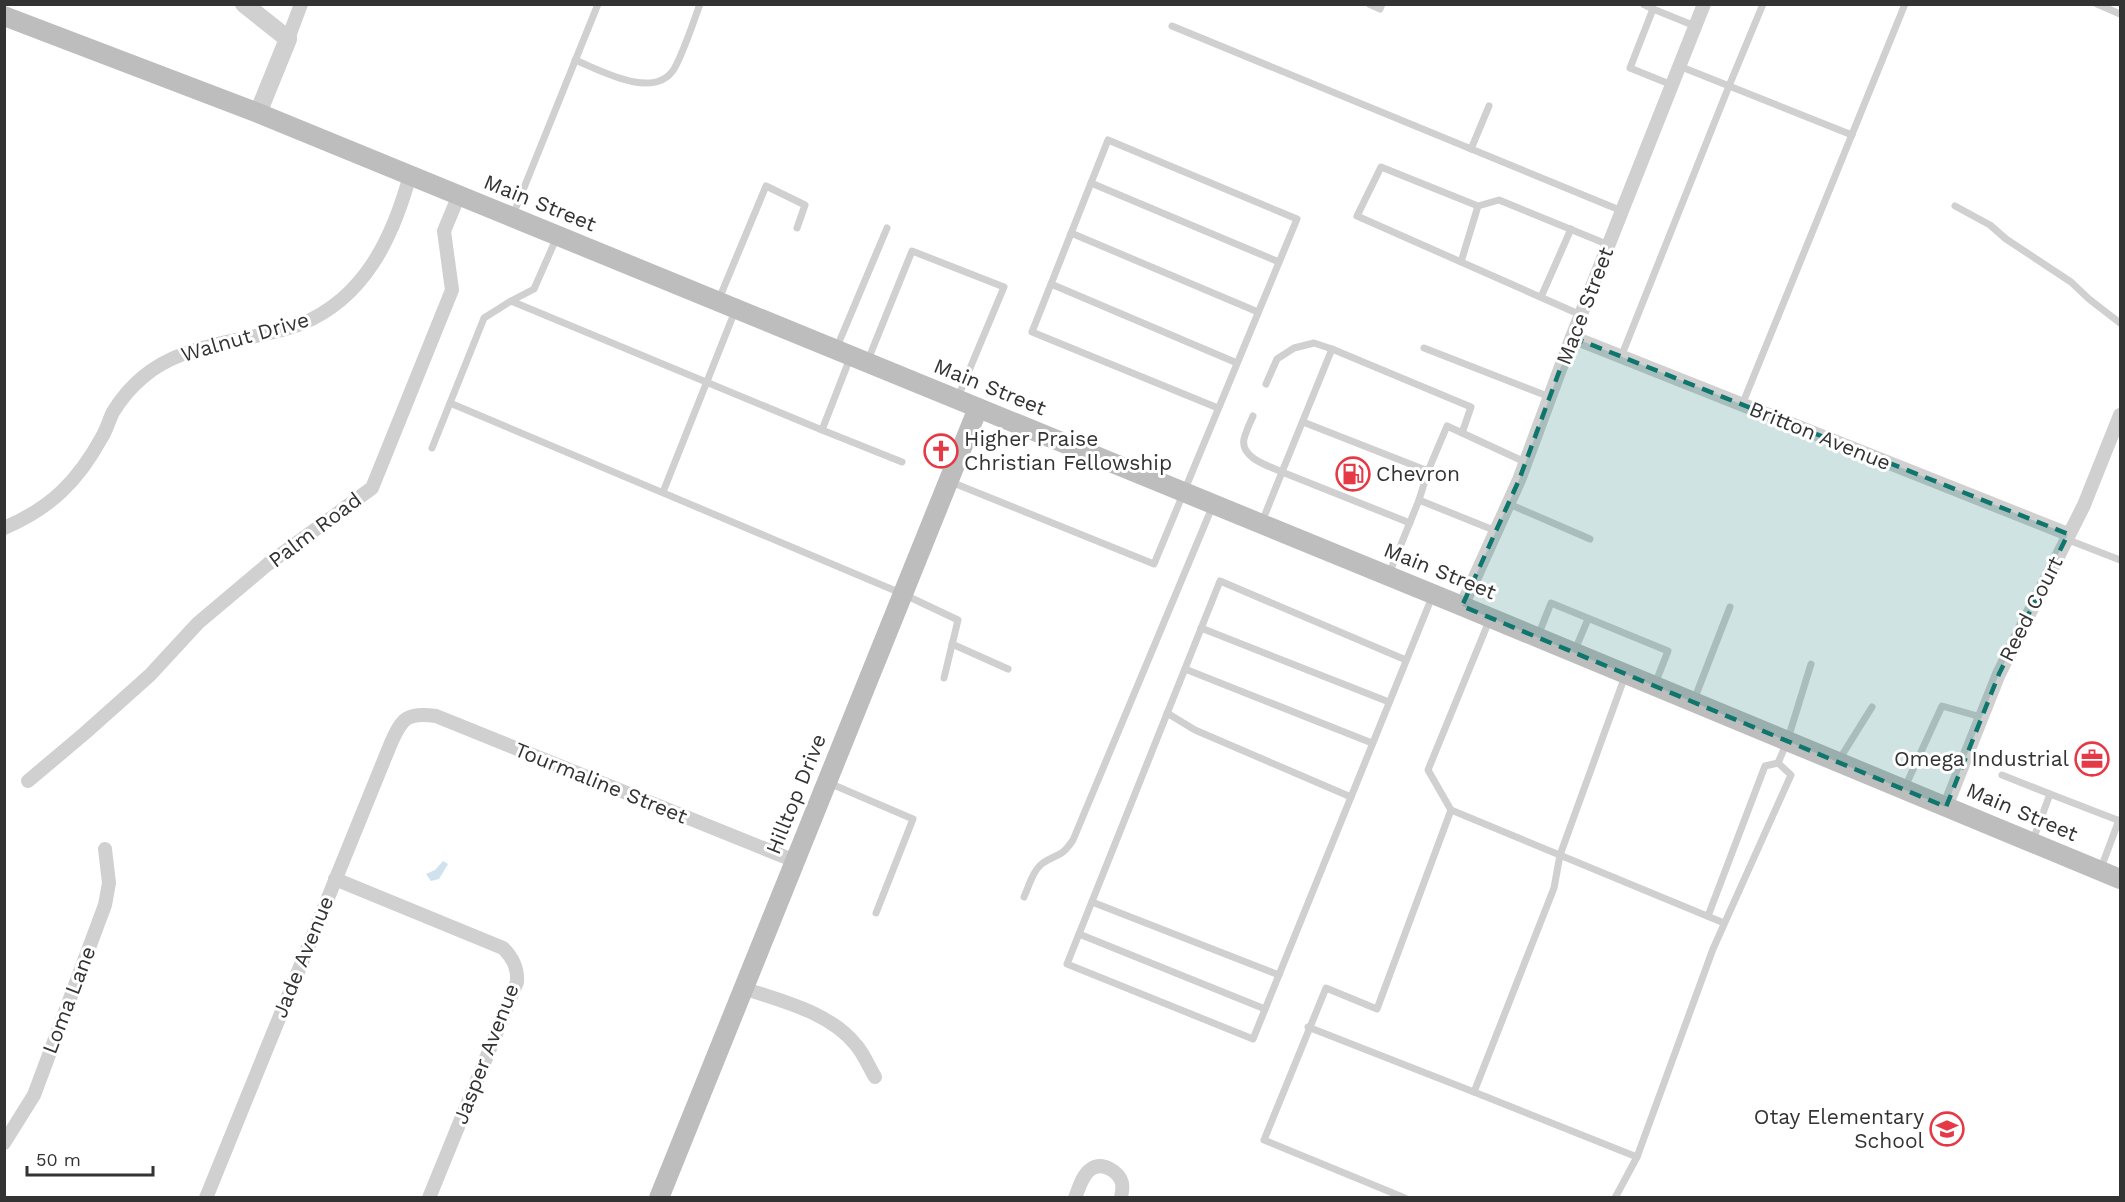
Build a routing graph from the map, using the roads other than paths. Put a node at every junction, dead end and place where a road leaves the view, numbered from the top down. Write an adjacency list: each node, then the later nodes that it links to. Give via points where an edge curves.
1 (244, 4): 17 (street)
2 (301, 4): 17 (street)
3 (598, 4): 18 (lane)
4 (700, 4): 18 (lane, via 673,70 650,84 631,82)
5 (1369, 4): 6 (lane, via 1380,9)
6 (1382, 4)
7 (1642, 4): 12 (lane)
8 (1704, 4): 16 (street, Mace Street)
9 (1763, 4): 21 (lane)
10 (1905, 4): 24 (lane)
11 (2097, 4): 13 (lane)
12 (1653, 9): 16 (lane); 20 (lane, via 1630,68)
13 (2121, 14)
14 (4, 16): 23 (main road, Main Street)
15 (1172, 26): 25 (lane)
16 (1695, 26): 19 (street, Mace Street)
17 (288, 39): 23 (street)
18 (576, 60): 32 (lane)
19 (1679, 66): 20 (street, Mace Street); 21 (lane)
20 (1672, 85): 31 (street, Mace Street)
21 (1729, 86): 24 (lane); 52 (lane)
22 (1489, 106): 25 (lane)
23 (258, 113): 26 (main road, Main Street)
24 (1852, 135): 59 (lane)
25 (1472, 149): 31 (lane)
26 (410, 175): 28 (main road, Main Street); 80 (street, Walnut Drive, via 400,211 369,272 349,293 303,323 184,352 152,370 113,412 93,454 67,486 39,510)
27 (1091, 183): 36 (lane); 39 (lane); 39 (lane, via 1108,140 1297,219)
28 (459, 195): 32 (main road, Main Street); 114 (street, Palm Road, via 444,231 452,290 372,488 268,564 198,623 150,675)
29 (1478, 206): 35 (lane, via 1499,200); 40 (lane); 40 (lane, via 1381,167 1357,216)
30 (1955, 206): 47 (lane, via 1990,225 2071,282)
31 (1623, 211): 38 (street, Mace Street)
32 (512, 217): 37 (main road, Main Street)
33 (797, 228): 44 (lane, via 805,205 766,186)
34 (886, 228): 51 (lane)
35 (1571, 229): 38 (lane); 42 (lane)
36 (1071, 233): 41 (lane); 45 (lane)
37 (557, 236): 43 (lane, via 534,290); 44 (main road, Main Street)
38 (1609, 245): 46 (street, Mace Street)
39 (1279, 262): 45 (lane)
40 (1461, 262): 42 (lane)
41 (1051, 284): 53 (lane); 61 (lane, via 1032,332)
42 (1541, 297): 46 (lane)
43 (511, 301): 54 (lane); 58 (lane, via 484,318)
44 (727, 305): 51 (main road, Main Street); 54 (lane)
45 (1258, 312): 53 (lane)
46 (1581, 315): 48 (street, Mace Street)
47 (2121, 323)
48 (1572, 337): 52 (street, Britton Avenue); 56 (street, Mace Street)
49 (1425, 348): 56 (lane)
50 (1332, 349): 55 (lane, via 1314,343 1293,348 1277,359); 64 (lane); 66 (lane, via 1472,407)
51 (851, 356): 57 (main road, Main Street); 57 (lane, via 912,252 1004,287); 65 (lane)
52 (1621, 357): 59 (street, Britton Avenue)
53 (1237, 363): 61 (lane)
54 (706, 382): 65 (lane); 73 (lane)
55 (1266, 384)
56 (1550, 398): 69 (street, Mace Street)
57 (957, 399): 60 (main road, Main Street)
58 (450, 403): 67 (lane); 73 (lane)
59 (1742, 405): 82 (street, Britton Avenue)
60 (978, 408): 72 (main road, Hilltop Drive); 74 (main road, Main Street)
61 (1218, 408): 74 (lane)
62 (2121, 415): 82 (street, Reed Court)
63 (1252, 416): 71 (lane, via 1243,442 1246,452)
64 (1303, 422): 70 (lane); 71 (lane)
65 (822, 430): 68 (lane)
66 (1462, 433): 69 (lane); 70 (lane, via 1447,426)
67 (432, 448)
68 (902, 462)
69 (1526, 463): 76 (street, Mace Street)
70 (1428, 471): 75 (lane)
71 (1282, 472): 78 (lane); 79 (lane)
72 (948, 481): 74 (lane, via 1154,564); 86 (main road, Hilltop Drive)
73 (663, 492): 86 (lane)
74 (1184, 492): 77 (main road, Main Street)
75 (1419, 500): 78 (lane); 81 (lane)
76 (1509, 504): 81 (street, Mace Street); 83 (lane)
77 (1213, 505): 79 (main road, Main Street); 129 (lane, via 1073,840 1064,853 1041,864)
78 (1410, 523): 85 (lane)
79 (1261, 524): 85 (main road, Main Street)
80 (4, 528)
81 (1496, 531): 88 (street, Mace Street)
82 (2067, 537): 84 (lane); 107 (street, Reed Court)
83 (1590, 539)
84 (2121, 560)
85 (1388, 576): 87 (main road, Main Street)
86 (903, 594): 94 (lane, via 958,620); 115 (main road, Hilltop Drive)
87 (1432, 594): 88 (main road, Main Street); 96 (lane)
88 (1462, 606): 90 (main road, Main Street)
89 (1730, 607): 104 (lane)
90 (1490, 618): 93 (main road, Main Street); 120 (lane, via 1428,770)
91 (1588, 619): 93 (lane, via 1551,603); 95 (lane); 102 (lane, via 1668,651)
92 (1201, 628): 96 (lane, via 1220,581); 99 (lane); 103 (lane)
93 (1537, 638): 95 (main road, Main Street)
94 (952, 644): 98 (lane); 101 (lane)
95 (1574, 653): 100 (main road, Main Street)
96 (1406, 660): 103 (lane)
97 (1811, 664): 109 (lane)
98 (1008, 669)
99 (1185, 669): 106 (lane); 110 (lane)
100 (1626, 674): 102 (main road, Main Street); 124 (lane)
101 (944, 678)
102 (1654, 686): 104 (main road, Main Street)
103 (1389, 702): 110 (lane)
104 (1693, 702): 109 (main road, Main Street)
105 (1872, 707): 111 (lane)
106 (1167, 713): 118 (lane, via 1196,730); 130 (lane)
107 (1981, 717): 116 (lane, via 1942,706); 119 (street, Reed Court)
108 (405, 719): 125 (street, Tourmaline Street, via 421,714 436,716); 127 (street, Jade Avenue, via 399,724)
109 (1787, 742): 111 (main road, Main Street); 112 (lane)
110 (1372, 743): 118 (lane)
111 (1837, 762): 116 (main road, Main Street)
112 (1778, 763): 132 (lane, via 1765,766); 133 (lane, via 1791,775)
113 (2002, 775): 117 (lane)
114 (28, 781)
115 (827, 782): 125 (main road, Hilltop Drive); 131 (lane, via 913,819)
116 (1903, 789): 119 (main road, Main Street)
117 (2050, 794): 121 (lane); 122 (lane)
118 (1351, 797): 135 (lane)
119 (1946, 807): 122 (main road, Main Street)
120 (1451, 810): 124 (lane); 138 (lane, via 1377,1009 1326,988)
121 (2120, 821): 126 (lane)
122 (2032, 842): 126 (main road, Main Street)
123 (105, 849): 141 (street, Loma Lane, via 109,883 105,905 34,1095)
124 (1560, 855): 132 (lane); 140 (lane, via 1554,888)
125 (795, 861): 136 (main road, Hilltop Drive)
126 (2100, 871): 128 (main road, Main Street)
127 (335, 879): 143 (street, Jade Avenue); 144 (street, Jasper Avenue, via 503,948 517,969 517,982)
128 (2121, 879)
129 (1024, 897)
130 (1092, 902): 134 (lane); 135 (lane)
131 (876, 913)
132 (1708, 916): 133 (lane)
133 (1724, 923): 142 (lane)
134 (1078, 934): 137 (lane); 137 (lane, via 1067,964 1220,1026 1253,1039)
135 (1279, 975): 137 (lane)
136 (744, 988): 139 (street, via 830,1022 856,1044); 145 (main road, Hilltop Drive)
137 (1265, 1009)
138 (1308, 1027): 140 (lane); 148 (lane, via 1264,1140)
139 (875, 1077)
140 (1474, 1092): 142 (lane)
141 (4, 1143)
142 (1637, 1157): 149 (lane)
143 (206, 1197)
144 (429, 1197)
145 (659, 1197)
146 (1076, 1197): 147 (street, via 1086,1174 1103,1167 1121,1180)
147 (1121, 1197)
148 (1405, 1197)
149 (1615, 1197)

